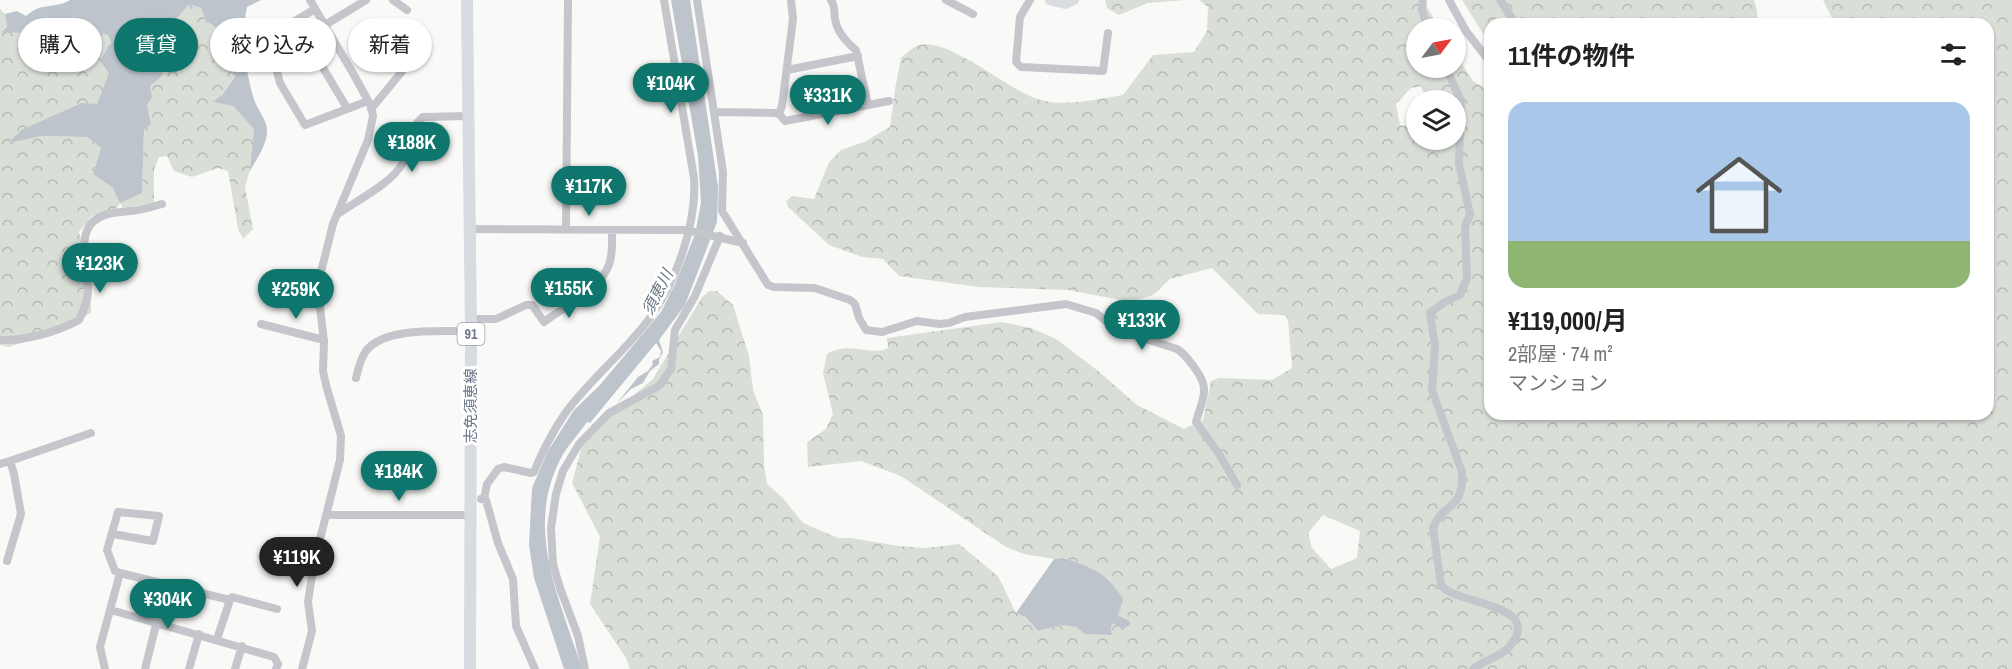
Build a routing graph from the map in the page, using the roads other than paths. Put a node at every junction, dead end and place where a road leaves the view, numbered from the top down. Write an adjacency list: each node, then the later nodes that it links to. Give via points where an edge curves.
1 (310, 0): 17 (street)
2 (366, 0): 22 (street)
3 (393, 0): 18 (street)
4 (467, 0): 41 (main road, 志免須恵線 / 91)
5 (568, 0): 45 (street)
6 (664, 0): 47 (street, via 694,178)
7 (698, 0): 39 (street)
8 (791, 0): 29 (street, via 793,19)
9 (831, 0): 28 (street, via 835,22)
10 (946, 0): 19 (street)
11 (1030, 0): 25 (street, via 1020,17 1016,62 1021,66 1103,71)
12 (1050, 0): 13 (street)
13 (1074, 0)
14 (1423, 0): 23 (street)
15 (1449, 0): 27 (street)
16 (1500, 0): 24 (street)
17 (315, 9): 20 (street); 21 (street)
18 (407, 10)
19 (973, 14)
20 (300, 18)
21 (321, 18)
22 (336, 18)
23 (1425, 18)
24 (1512, 18)
25 (1108, 33)
26 (336, 44): 34 (street)
27 (1484, 54)
28 (858, 56): 29 (street); 36 (street)
29 (787, 70): 40 (street)
30 (277, 72): 37 (street, via 305,124)
31 (325, 72): 37 (street)
32 (402, 72): 38 (street)
33 (1451, 78): 83 (street, via 1461,101 1459,164 1470,214 1465,227 1467,278 1460,295 1430,313 1435,346 1431,380 1463,483 1456,503 1436,520 1433,528 1444,591 1509,613 1517,630 1508,648)
34 (368, 100): 37 (street); 38 (street)
35 (888, 101): 36 (street)
36 (868, 105): 40 (street, via 785,121)
37 (347, 108)
38 (371, 109): 43 (street, via 368,140)
39 (715, 112): 40 (street); 49 (street, via 723,172 722,211)
40 (779, 114)
41 (469, 117): 43 (street, via 423,117 401,166); 44 (main road, 志免須恵線 / 91)
42 (162, 204): 52 (street, via 107,214 92,221 84,237 88,289 79,320 57,329)
43 (337, 215): 53 (street, via 321,272)
44 (469, 229): 45 (street); 51 (main road, 志免須恵線 / 91)
45 (566, 229): 46 (street)
46 (612, 230): 47 (street); 51 (street, via 612,253 606,271 588,292 544,322 532,306 526,305)
47 (688, 230): 48 (street); 59 (street, via 662,301 565,414 534,472 498,469 487,483)
48 (718, 236): 49 (street); 82 (street, via 695,296 675,330 671,369 659,386 604,417 579,444 563,471 551,528 553,564)
49 (743, 243): 58 (street, via 768,285 815,288 850,300 866,330 882,332 917,321 950,323 965,317 1066,304 1096,313 1114,328 1177,349 1184,353 1204,384 1196,422)
50 (261, 324): 53 (street)
51 (471, 325): 54 (street, via 390,335 367,350); 60 (main road, 志免須恵線 / 91)
52 (0, 340)
53 (324, 340): 61 (street, via 323,371 341,436 340,460)
54 (356, 378)
55 (91, 433): 56 (street)
56 (9, 461): 57 (street); 64 (street, via 21,514)
57 (0, 464)
58 (1237, 485)
59 (484, 499): 60 (street); 81 (street, via 513,579 516,626)
60 (470, 500): 62 (main road, 志免須恵線 / 91)
61 (327, 515): 62 (street); 79 (street, via 309,590 312,631)
62 (470, 515): 80 (main road, 志免須恵線 / 91)
63 (113, 534): 63 (street, via 118,512 159,516 153,541); 65 (street, via 106,550 115,571)
64 (7, 561)
65 (120, 573): 66 (street); 69 (street)
66 (166, 585): 67 (street); 70 (street)
67 (230, 600): 68 (street, via 232,597); 72 (street)
68 (277, 609)
69 (111, 610): 70 (street); 74 (street, via 100,647)
70 (156, 622): 71 (street); 75 (street)
71 (199, 634): 72 (street); 76 (street)
72 (217, 639): 73 (street)
73 (242, 646): 77 (street); 78 (street, via 274,657)
74 (105, 669)
75 (145, 669)
76 (189, 669)
77 (235, 669)
78 (276, 669)
79 (302, 669)
80 (470, 669)
81 (535, 669)
82 (585, 669)
83 (1473, 669)

